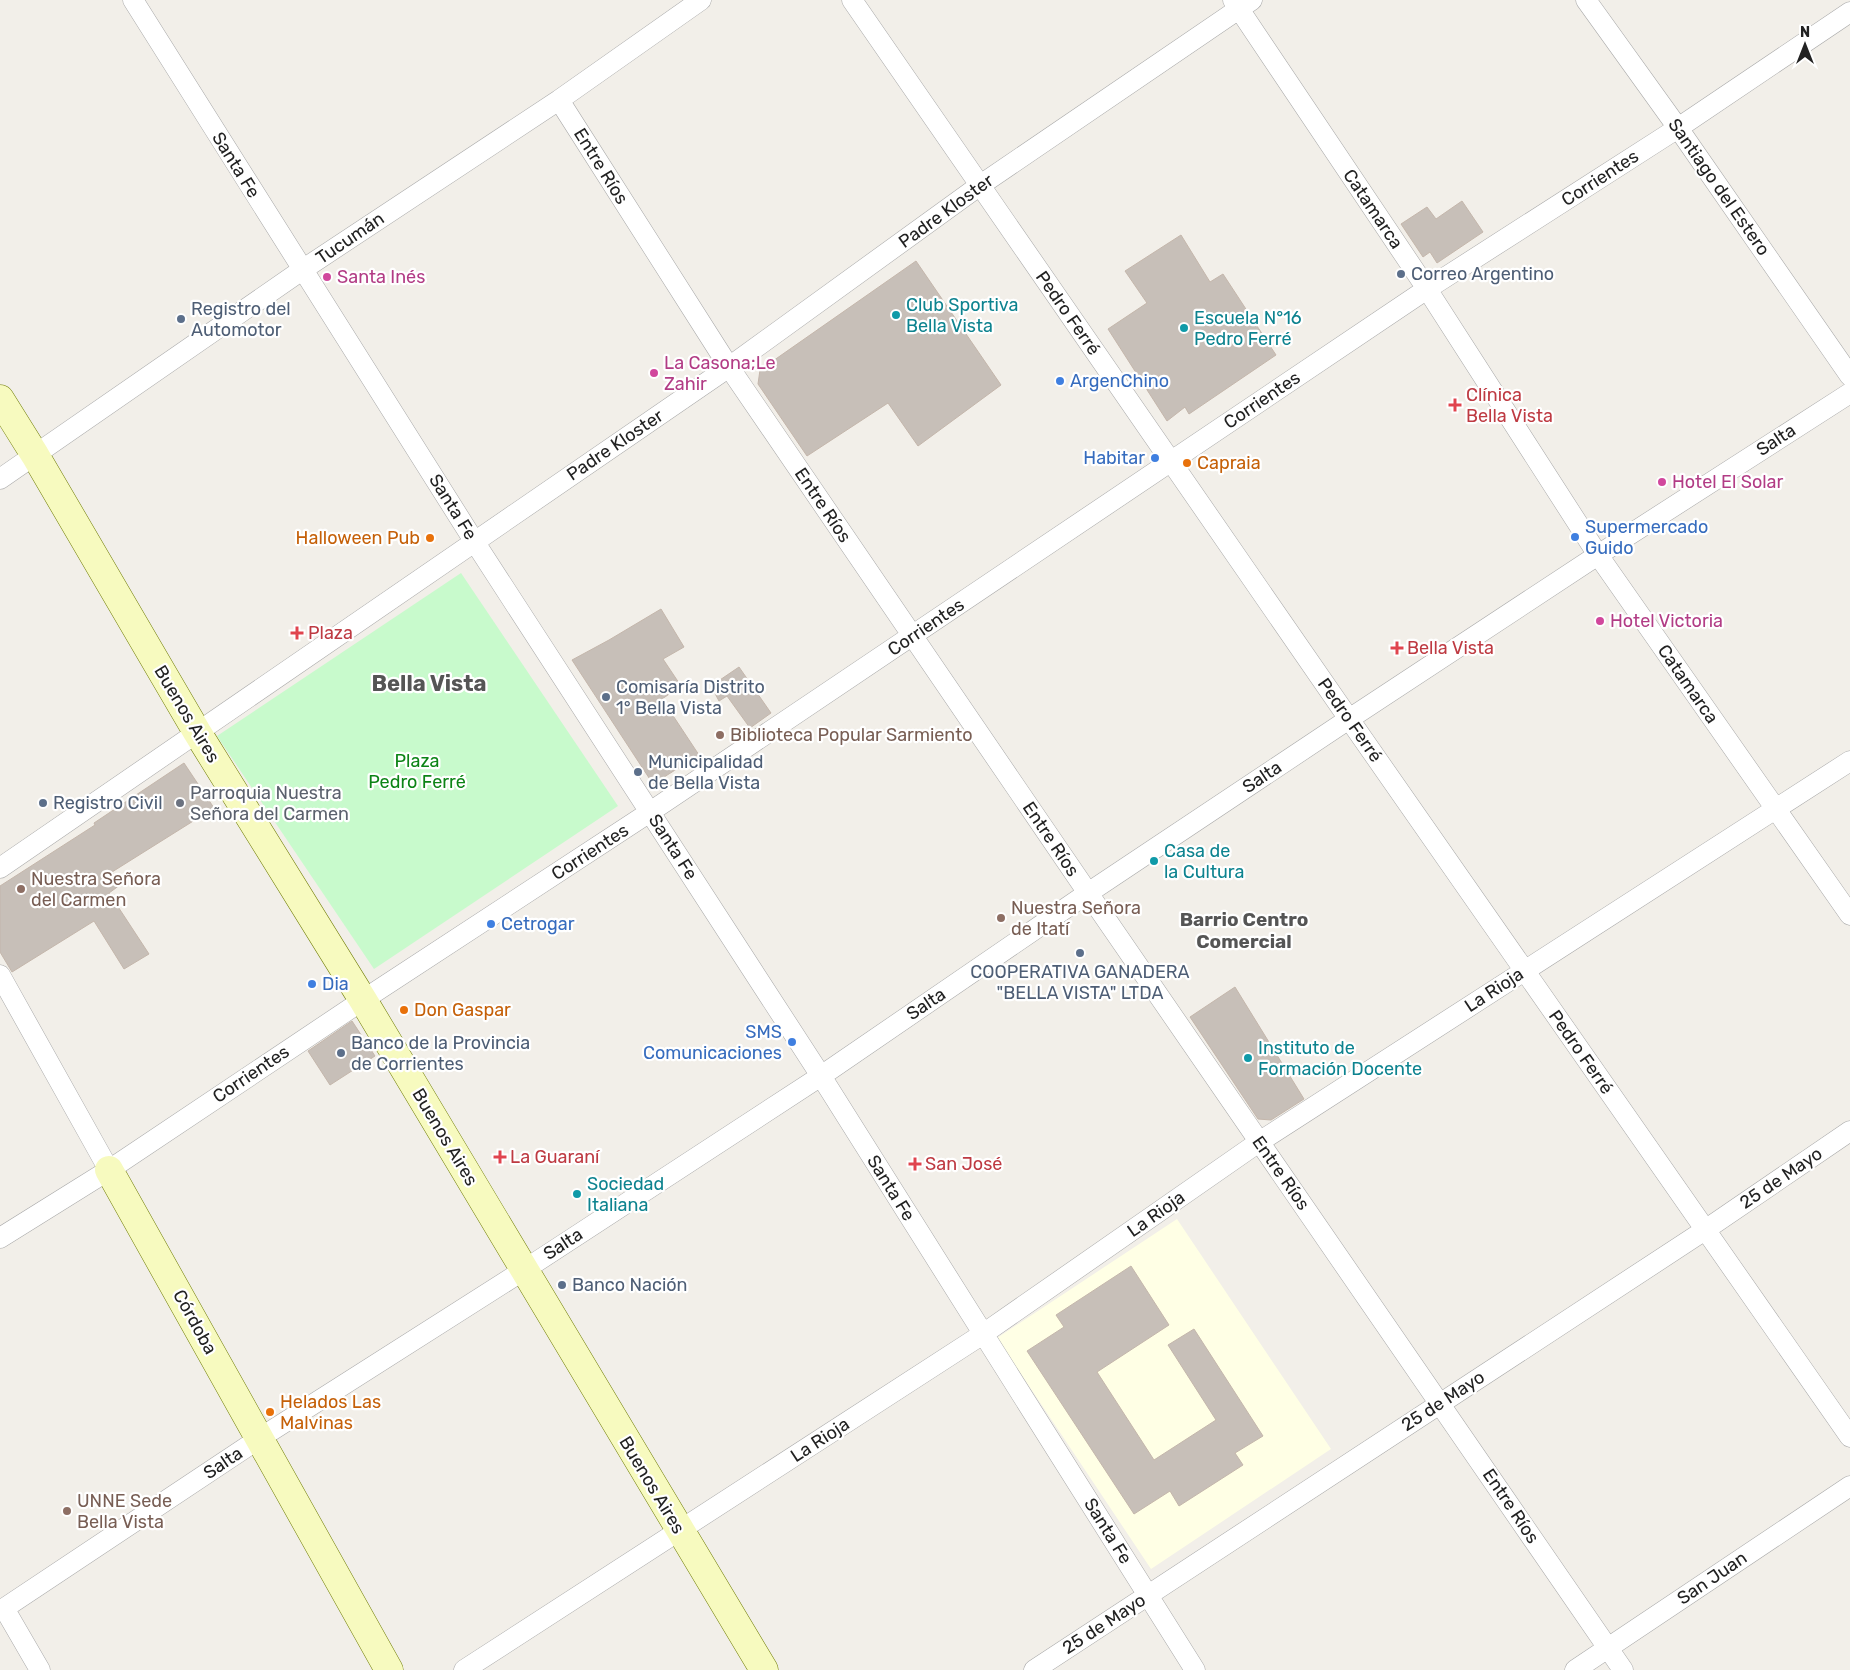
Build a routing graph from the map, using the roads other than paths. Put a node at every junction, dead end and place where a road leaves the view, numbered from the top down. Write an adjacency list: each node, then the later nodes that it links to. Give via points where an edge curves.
1 (133, 0): 10 (street, Santa Fe)
2 (701, 0): 7 (street, Tucumán)
3 (852, 0): 9 (street, Pedro Ferré)
4 (1586, 0): 8 (street, Santiago del Estero)
5 (1241, 3): 9 (street, Padre Kloster); 11 (street, Catamarca)
6 (1850, 12): 8 (street, Corrientes)
7 (559, 100): 10 (street, Tucumán); 12 (street, Entre Ríos)
8 (1678, 128): 11 (street, Corrientes); 13 (street, Santiago del Estero)
9 (979, 186): 12 (street, Padre Kloster); 17 (street, Pedro Ferré)
10 (302, 270): 16 (street, Tucumán); 19 (street, Santa Fe)
11 (1427, 289): 17 (street, Corrientes); 20 (street, Catamarca)
12 (730, 367): 19 (street, Padre Kloster); 21 (street, Entre Ríos)
13 (1850, 376)
14 (1850, 393): 20 (street, Salta)
15 (0, 399): 16 (street, Buenos Aires)
16 (35, 455): 18 (street, Tucumán); 23 (street, Buenos Aires)
17 (1171, 461): 21 (street, Corrientes); 22 (street, Pedro Ferré)
18 (0, 479)
19 (474, 541): 23 (street, Padre Kloster); 26 (street, Santa Fe)
20 (1598, 554): 22 (street, Salta); 25 (street, Catamarca)
21 (912, 636): 26 (street, Corrientes); 28 (street, Entre Ríos)
22 (1349, 719): 28 (street, Salta); 30 (street, Pedro Ferré)
23 (197, 732): 27 (street, Padre Kloster); 32 (street, Buenos Aires)
24 (1850, 761): 25 (street, La Rioja)
25 (1776, 810): 29 (street, Catamarca); 30 (street, La Rioja)
26 (650, 812): 32 (street, Corrientes); 33 (street, Santa Fe)
27 (0, 868)
28 (1088, 893): 33 (street, Salta); 35 (street, Entre Ríos)
29 (1850, 915)
30 (1524, 970): 35 (street, La Rioja); 37 (street, Pedro Ferré)
31 (0, 975): 36 (street, Córdoba)
32 (363, 1000): 36 (street, Corrientes); 39 (street, Buenos Aires)
33 (821, 1076): 39 (street, Salta); 40 (street, Santa Fe)
34 (1850, 1131): 37 (street, 25 de Mayo)
35 (1260, 1142): 40 (street, La Rioja); 41 (street, Entre Ríos)
36 (109, 1170): 38 (street, Corrientes); 43 (street, Córdoba)
37 (1705, 1230): 41 (street, 25 de Mayo); 42 (street, Pedro Ferré)
38 (0, 1238)
39 (524, 1270): 43 (street, Salta); 45 (street, Buenos Aires)
40 (983, 1334): 45 (street, La Rioja); 46 (street, Santa Fe)
41 (1440, 1403): 46 (street, 25 de Mayo); 48 (street, Entre Ríos)
42 (1850, 1437)
43 (260, 1438): 47 (street, Salta); 50 (street, Córdoba)
44 (1850, 1486): 48 (street, San Juan)
45 (680, 1531): 51 (street, La Rioja); 52 (street, Buenos Aires)
46 (1148, 1595): 53 (street, 25 de Mayo); 54 (street, Santa Fe)
47 (2, 1609): 49 (street)
48 (1608, 1648): 55 (street, San Juan); 56 (street, Entre Ríos)
49 (40, 1670)
50 (389, 1670)
51 (464, 1670)
52 (764, 1670)
53 (1034, 1670)
54 (1195, 1670)
55 (1575, 1670)
56 (1623, 1670)

